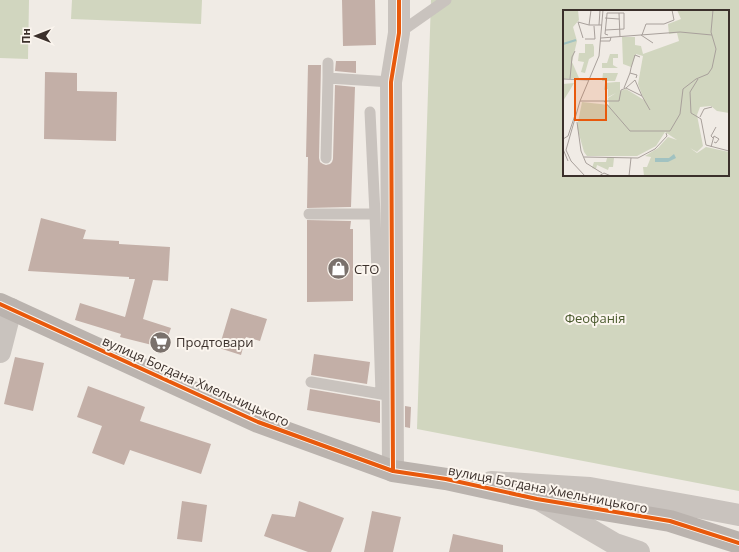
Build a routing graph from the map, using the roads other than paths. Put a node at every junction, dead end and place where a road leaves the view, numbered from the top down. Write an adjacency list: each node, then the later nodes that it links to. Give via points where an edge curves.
1 (399, 0): 3 (street)
2 (446, 0): 3 (lane)
3 (399, 33): 6 (street)
4 (328, 63): 5 (lane)
5 (328, 78): 6 (lane); 8 (lane)
6 (391, 82): 14 (street)
7 (370, 112): 10 (lane)
8 (326, 158)
9 (309, 214): 10 (lane)
10 (375, 214): 14 (lane)
11 (5, 307): 12 (street); 15 (street, вулиця Богдана Хмельницького, via 258,422)
12 (0, 352)
13 (311, 382): 14 (lane)
14 (387, 395): 15 (street)
15 (393, 471): 16 (street, вулиця Богдана Хмельницького)
16 (446, 480): 17 (street, вулиця Богдана Хмельницького); 18 (street, via 590,488)
17 (537, 499): 19 (street, вулиця Богдана Хмельницького, via 670,521); 20 (street, via 615,544)
18 (739, 515)
19 (739, 543)
20 (639, 552)

